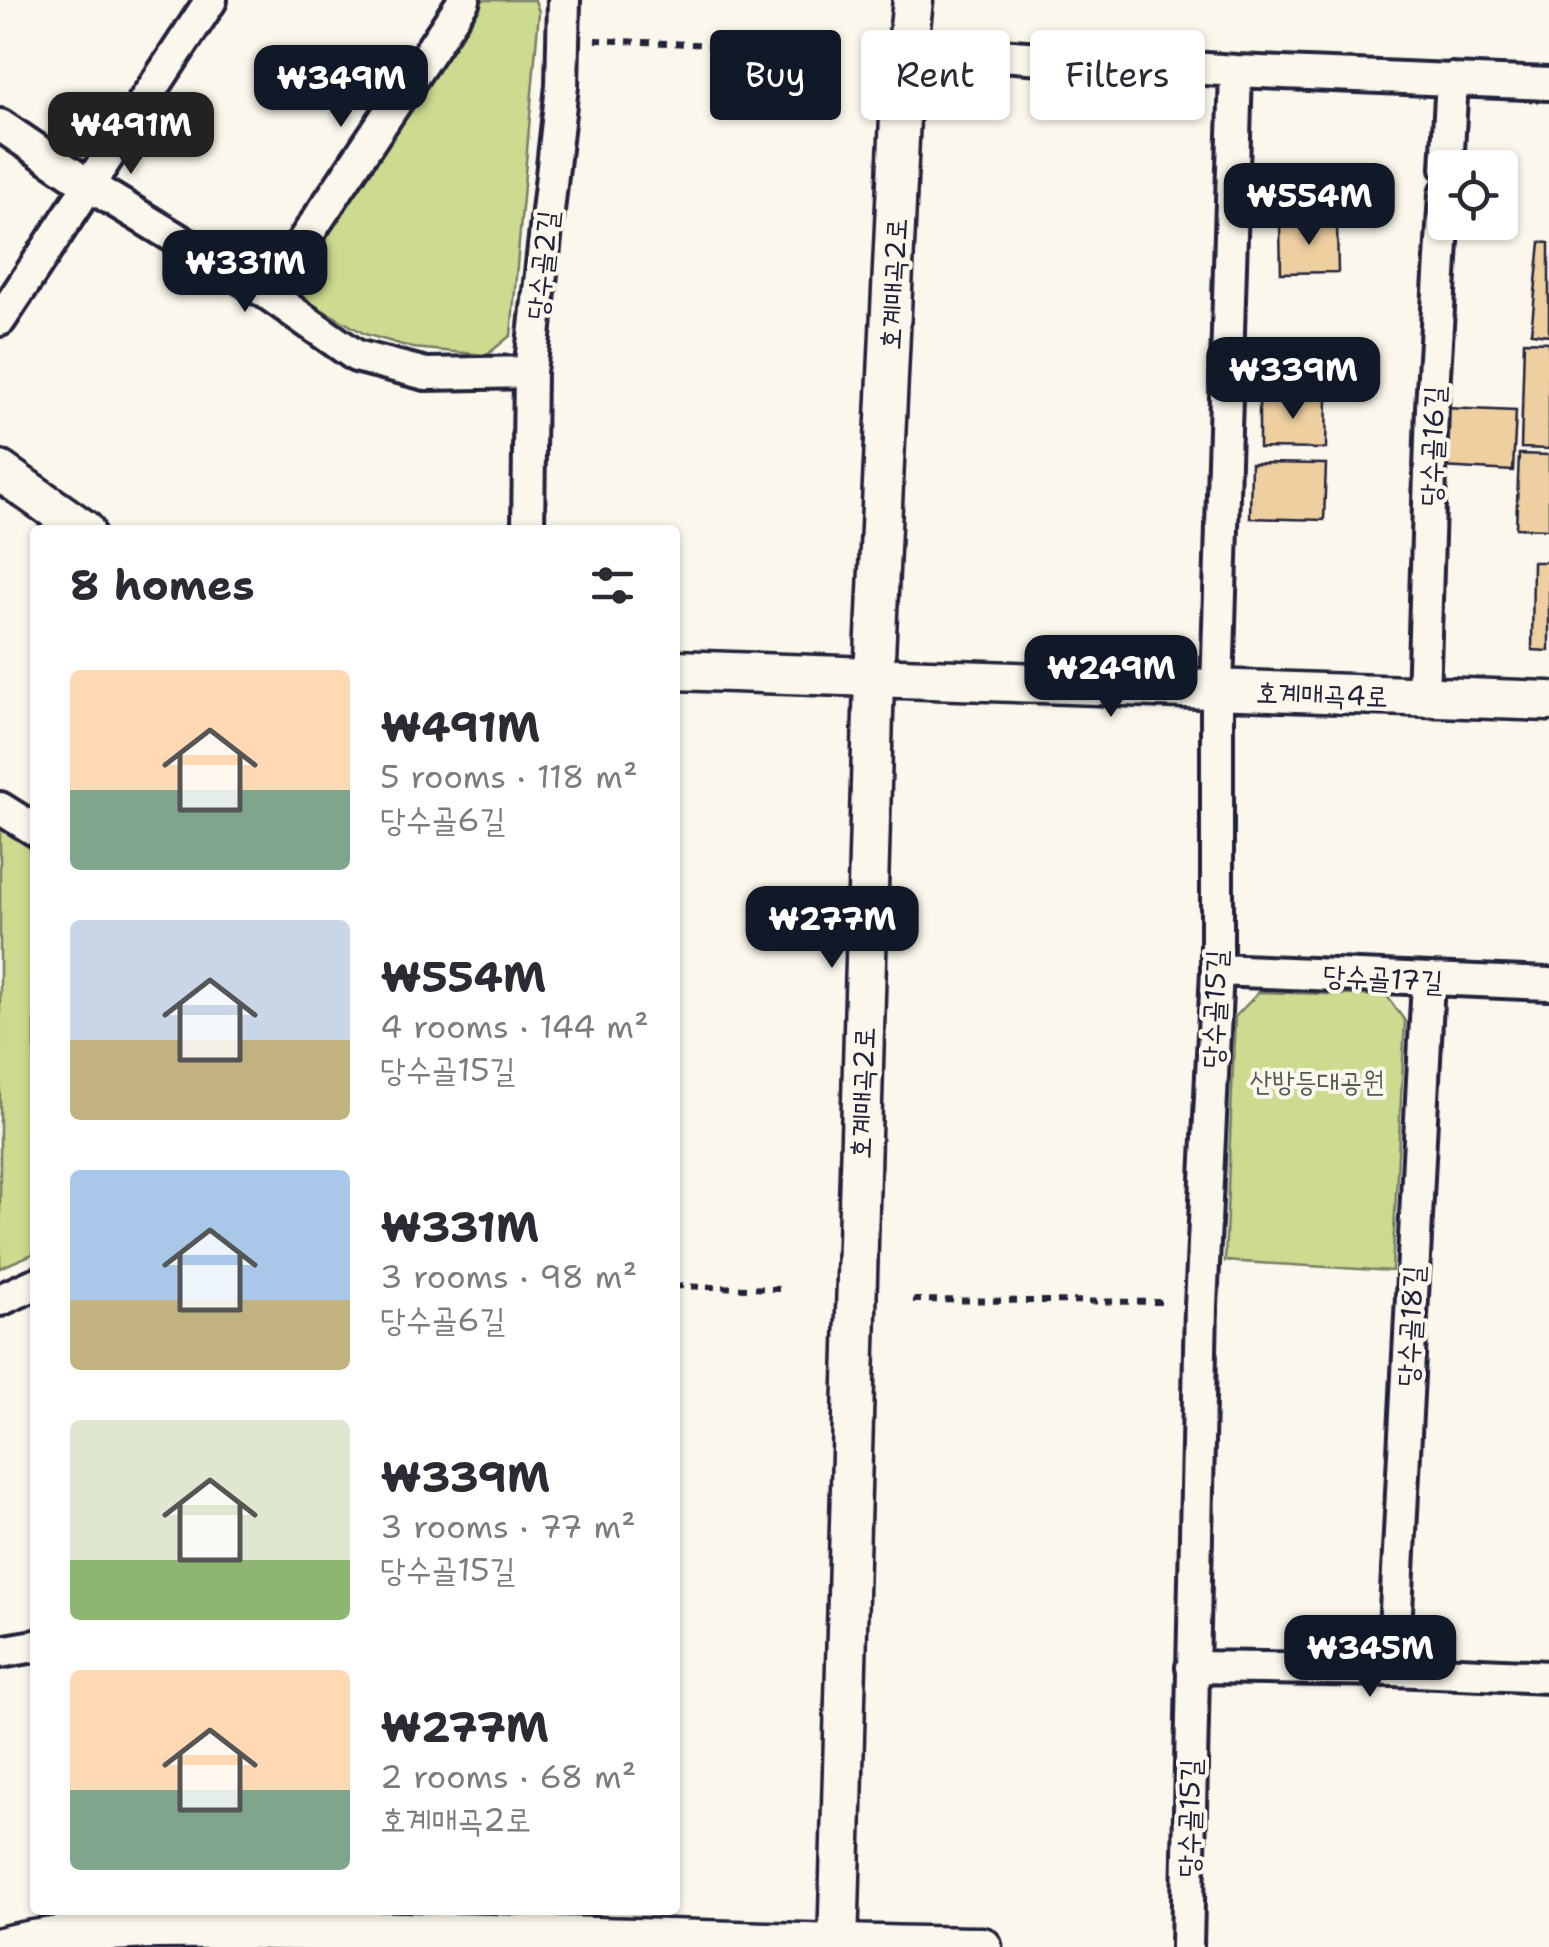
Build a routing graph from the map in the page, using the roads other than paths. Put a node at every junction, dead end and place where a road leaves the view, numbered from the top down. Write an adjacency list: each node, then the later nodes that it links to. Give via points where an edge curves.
1 (211, 0): 13 (street)
2 (464, 0): 15 (street)
3 (564, 0): 17 (street, 당수골2길, via 562,86)
4 (913, 0): 5 (street, 호계매곡2로)
5 (911, 30)
6 (1010, 56): 7 (street)
7 (1236, 71): 8 (street); 23 (street, 당수골15길)
8 (1452, 79): 9 (street); 12 (street)
9 (1549, 84)
10 (900, 120): 22 (street, 호계매곡2로)
11 (0, 125): 13 (street)
12 (1447, 150)
13 (90, 186): 15 (street); 16 (street)
14 (1442, 240): 24 (street, 당수골16길)
15 (268, 294): 17 (street, via 356,356 426,374)
16 (0, 320)
17 (530, 372): 20 (street, 당수골2길)
18 (0, 471): 19 (street)
19 (77, 525)
20 (528, 525)
21 (680, 670): 22 (street, 호계매곡4로)
22 (874, 678): 23 (street, 호계매곡4로); 39 (street, 호계매곡2로)
23 (1216, 690): 24 (street, 호계매곡4로); 28 (street, 당수골15길)
24 (1424, 698): 25 (street, 호계매곡4로)
25 (1549, 701)
26 (0, 808): 27 (street)
27 (30, 827)
28 (1216, 970): 29 (street, 당수골17길); 35 (street, 당수골15길)
29 (1428, 981): 30 (street, 당수골17길); 36 (street, 당수골18길)
30 (1549, 984)
31 (30, 1286): 32 (street)
32 (0, 1300)
33 (30, 1647): 34 (street)
34 (0, 1652)
35 (1192, 1667): 36 (street); 42 (street, 당수골15길)
36 (1392, 1670): 37 (street)
37 (1549, 1677)
38 (497, 1930): 39 (street); 40 (street, via 108,1929)
39 (838, 1946): 41 (street)
40 (0, 1947)
41 (982, 1947)
42 (1187, 1947)

